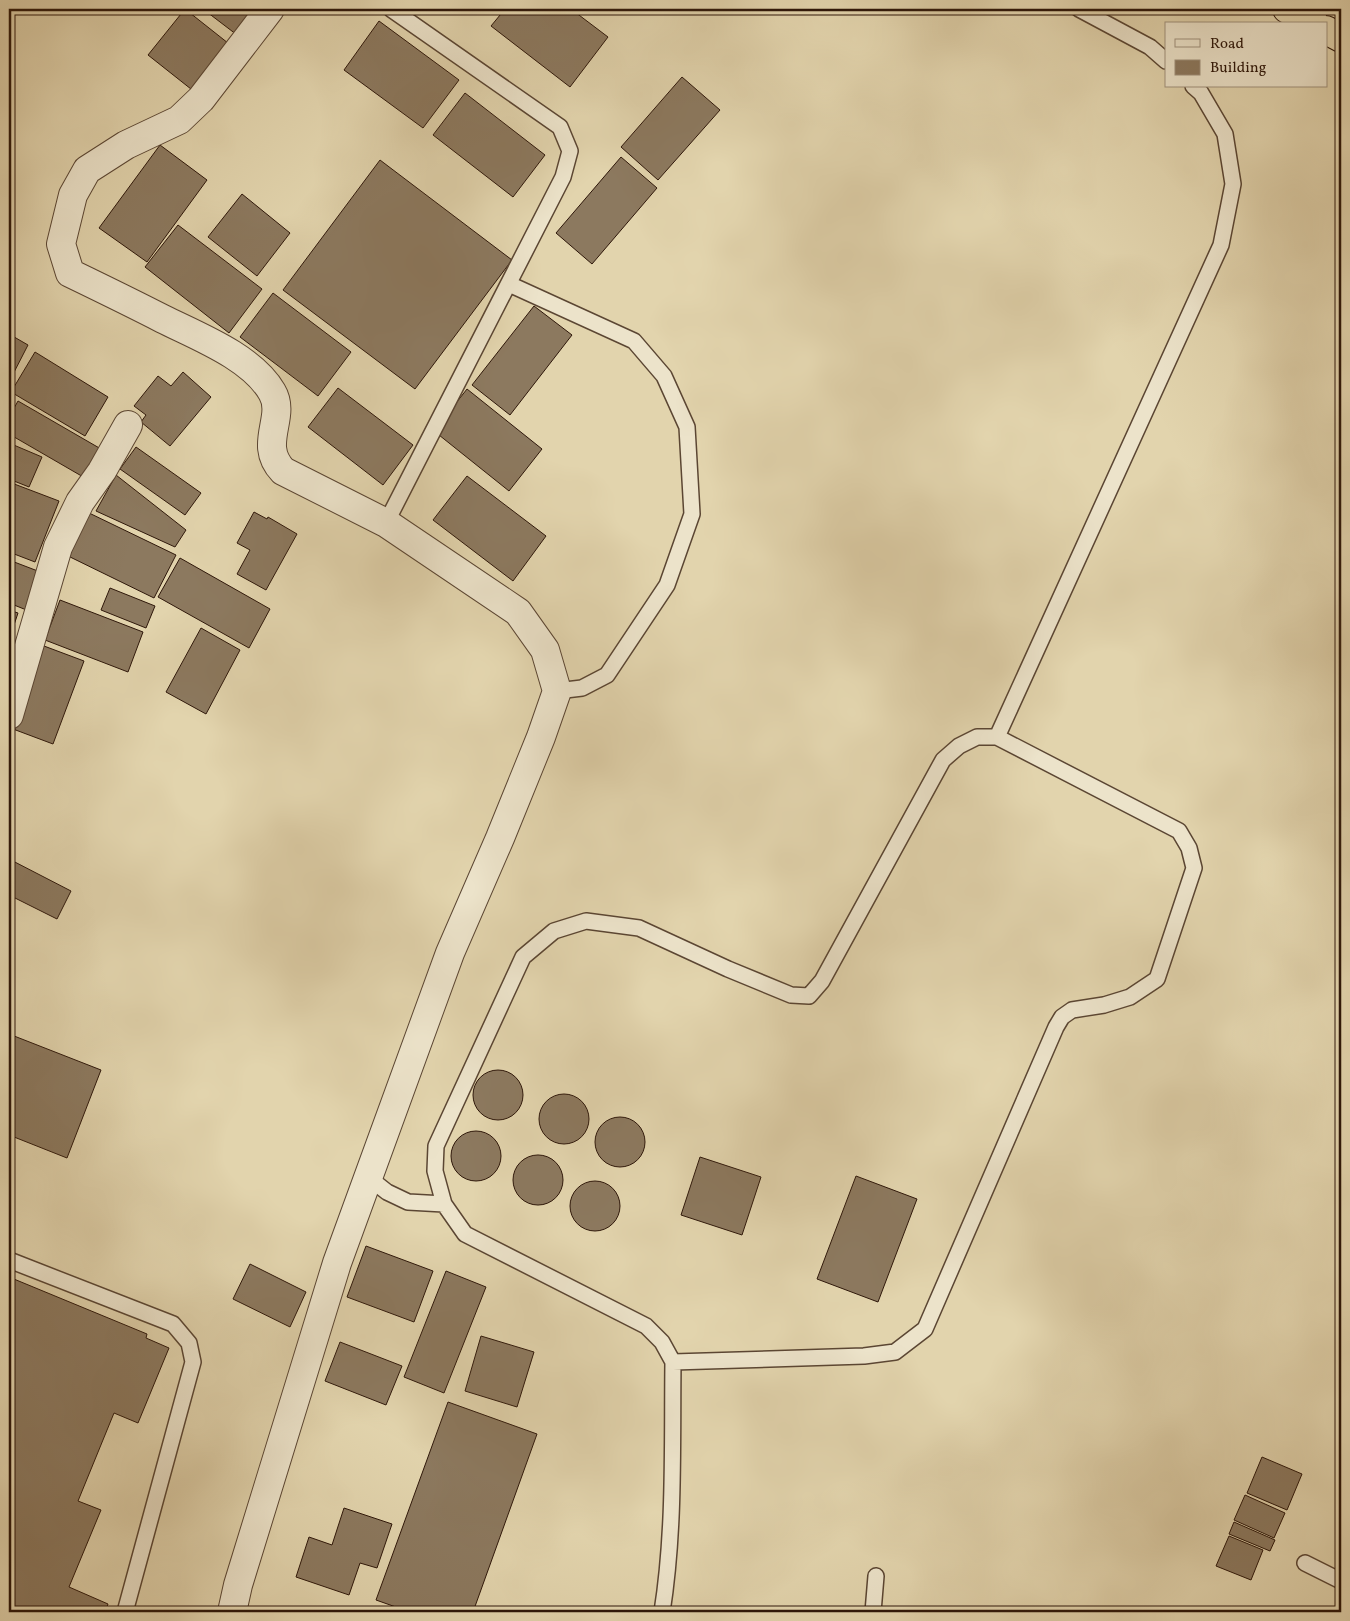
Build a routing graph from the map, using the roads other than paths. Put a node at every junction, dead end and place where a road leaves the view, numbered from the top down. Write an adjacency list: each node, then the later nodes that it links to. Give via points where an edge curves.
1 (270, 9): 12 (street, via 201,99 179,120 87,170 73,194 62,244 70,273 228,352 260,376 275,398 271,448 276,464 283,471)
2 (391, 9): 10 (lane, via 560,127 570,151 563,177)
3 (1079, 9): 8 (lane, via 1150,47)
4 (1287, 9): 5 (highway)
5 (1311, 22)
6 (1328, 31): 7 (highway)
7 (1341, 38)
8 (1165, 61)
9 (1195, 88): 15 (lane, via 1225,134 1233,184 1221,245)
10 (508, 284): 12 (lane); 13 (lane, via 634,341 664,376 687,427 692,514 667,585 607,675 582,688)
11 (128, 425): 14 (street, via 80,502 58,547)
12 (386, 523): 13 (street, via 518,612 545,650)
13 (557, 691): 16 (street, via 500,838 450,953)
14 (9, 715)
15 (997, 737): 17 (lane, via 977,737 959,746 943,760 822,981 809,996 790,995 639,928 586,921 554,932 523,957 436,1146 435,1171); 19 (lane, via 1179,831 1189,848 1194,868 1157,979 1130,997 1072,1010 1062,1017 925,1329 895,1352 864,1356)
16 (368, 1177): 17 (lane, via 408,1202); 24 (street, via 337,1263)
17 (444, 1204): 19 (lane, via 465,1234 646,1326 662,1342)
18 (9, 1260): 23 (lane, via 173,1324 188,1343 193,1362)
19 (673, 1362): 25 (lane, via 670,1528)
20 (1305, 1563): 22 (lane)
21 (876, 1576): 26 (lane)
22 (1341, 1581)
23 (125, 1612)
24 (232, 1612)
25 (662, 1612)
26 (873, 1612)

